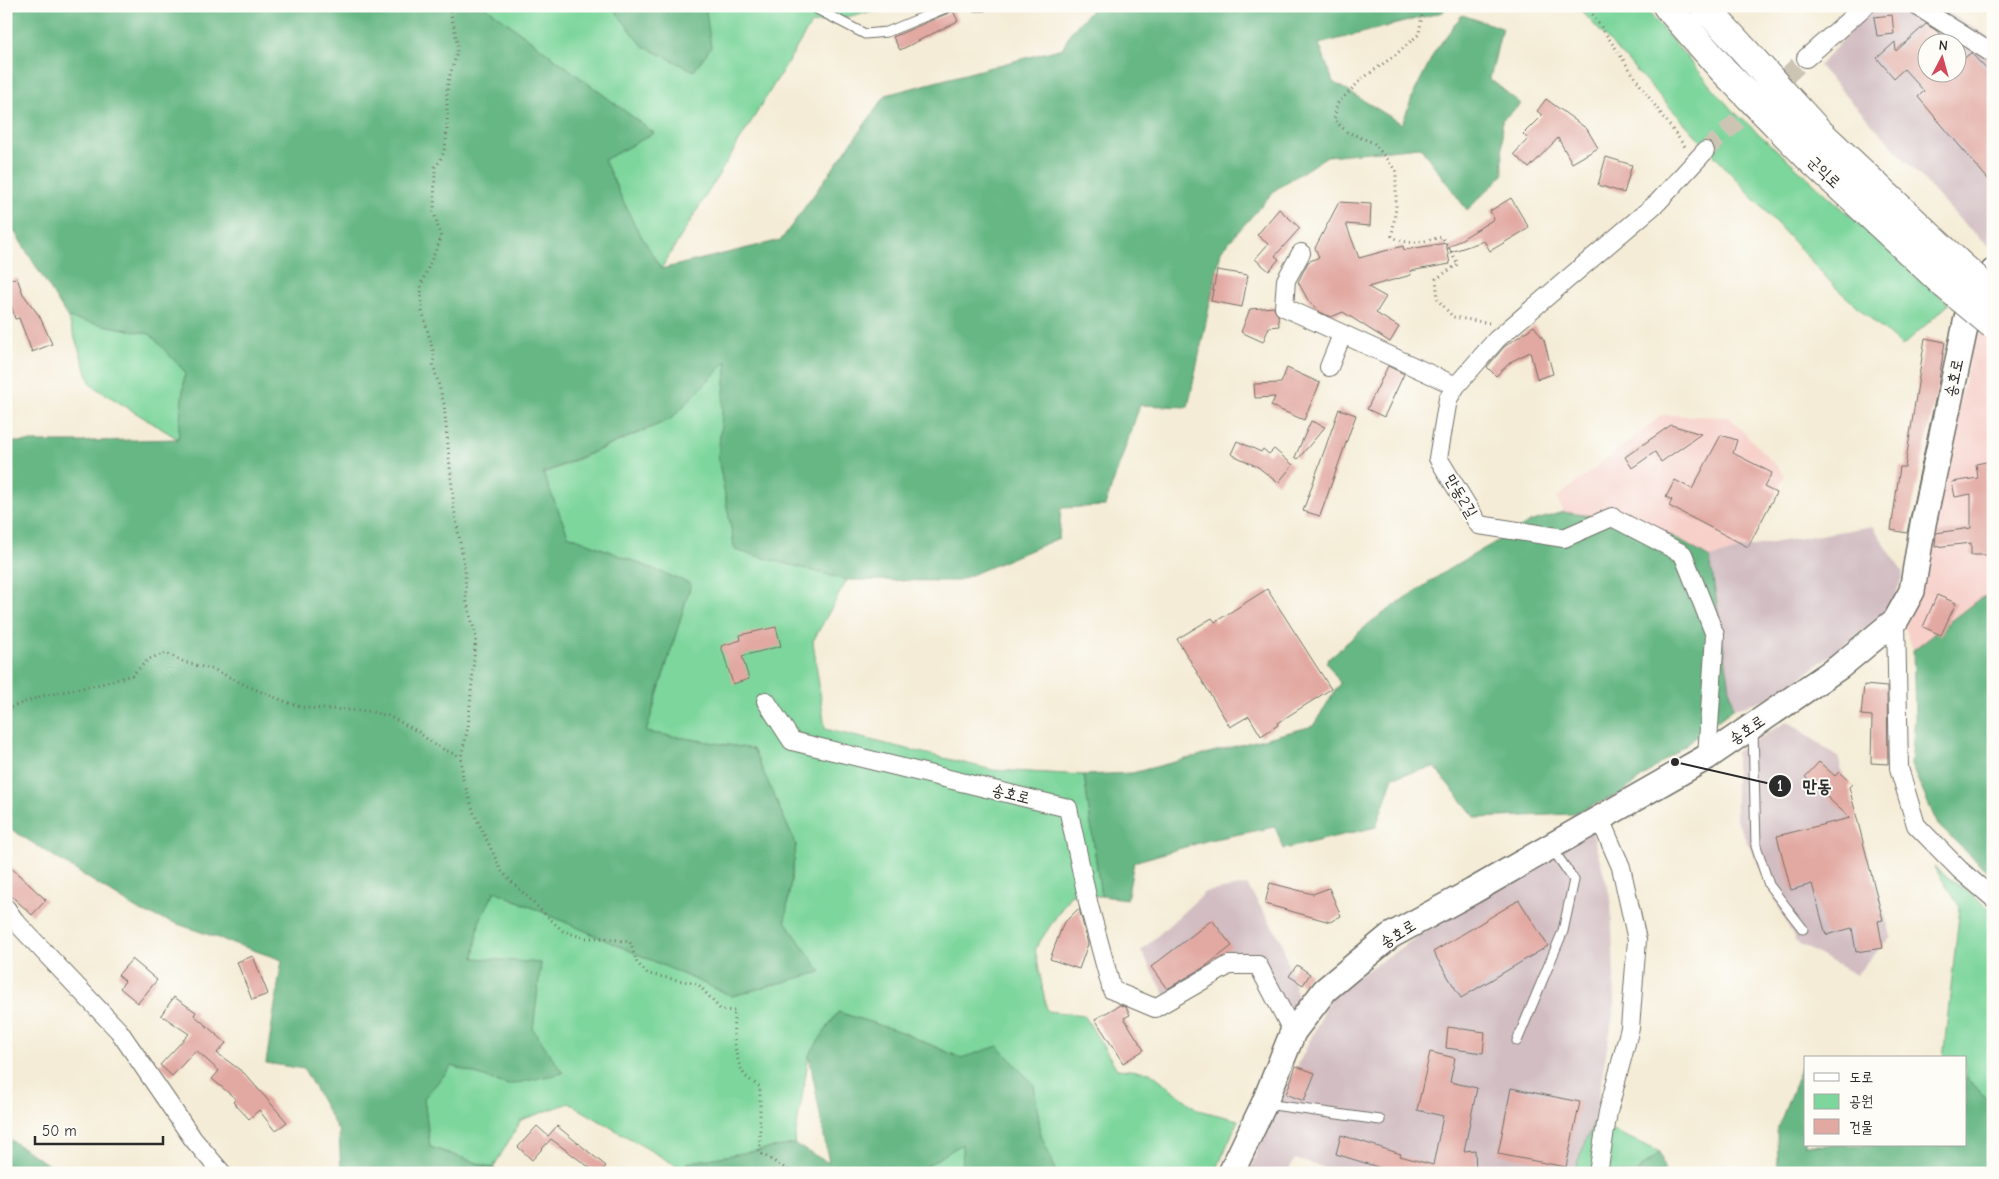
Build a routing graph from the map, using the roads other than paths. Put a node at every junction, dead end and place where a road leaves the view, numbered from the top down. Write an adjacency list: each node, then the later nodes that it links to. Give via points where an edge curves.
1 (811, 6): 2 (lane, via 865,34 887,32)
2 (950, 6)
3 (974, 6): 4 (lane)
4 (983, 6)
5 (1667, 6): 14 (highway, 군익로, via 1723,70 1810,159)
6 (1704, 6): 14 (highway, 군익로)
7 (1865, 6): 10 (street)
8 (1917, 6): 9 (street)
9 (1993, 54)
10 (1806, 58)
11 (1700, 156): 19 (street, 만동2길, via 1658,202 1497,339)
12 (1301, 253): 17 (street, via 1286,280 1284,306)
13 (1993, 272): 20 (main road, 송호로, via 1969,309 1912,591)
14 (1951, 273): 15 (highway, 군익로, bridge); 16 (highway, 군익로, bridge)
15 (1993, 294)
16 (1993, 325)
17 (1342, 335): 18 (street); 19 (street)
18 (1329, 367)
19 (1456, 386): 23 (street, 만동2길, via 1448,398 1438,458 1479,525 1564,538 1612,517 1683,554 1715,635)
20 (1896, 620): 22 (main road, 송호로, via 1839,667); 26 (street, via 1900,768 1916,825)
21 (766, 701): 29 (street, 송호로, via 792,741 1068,808 1089,906 1112,990 1155,1008 1229,965 1258,965)
22 (1753, 726): 23 (main road, 송호로); 28 (lane, via 1756,846 1769,886)
23 (1708, 757): 24 (main road, 송호로)
24 (1600, 820): 25 (main road, 송호로); 35 (street, via 1621,867 1637,940 1630,1028 1608,1112)
25 (1551, 847): 29 (main road, 송호로, via 1390,936 1325,990); 30 (lane, via 1574,880 1563,931)
26 (1993, 898)
27 (6, 908): 33 (street, via 119,1030 193,1139)
28 (1803, 929)
29 (1293, 1032): 31 (main road, 송호로)
30 (1517, 1041)
31 (1264, 1104): 32 (lane); 34 (main road, 송호로)
32 (1380, 1120)
33 (222, 1173)
34 (1231, 1173)
35 (1598, 1173)

